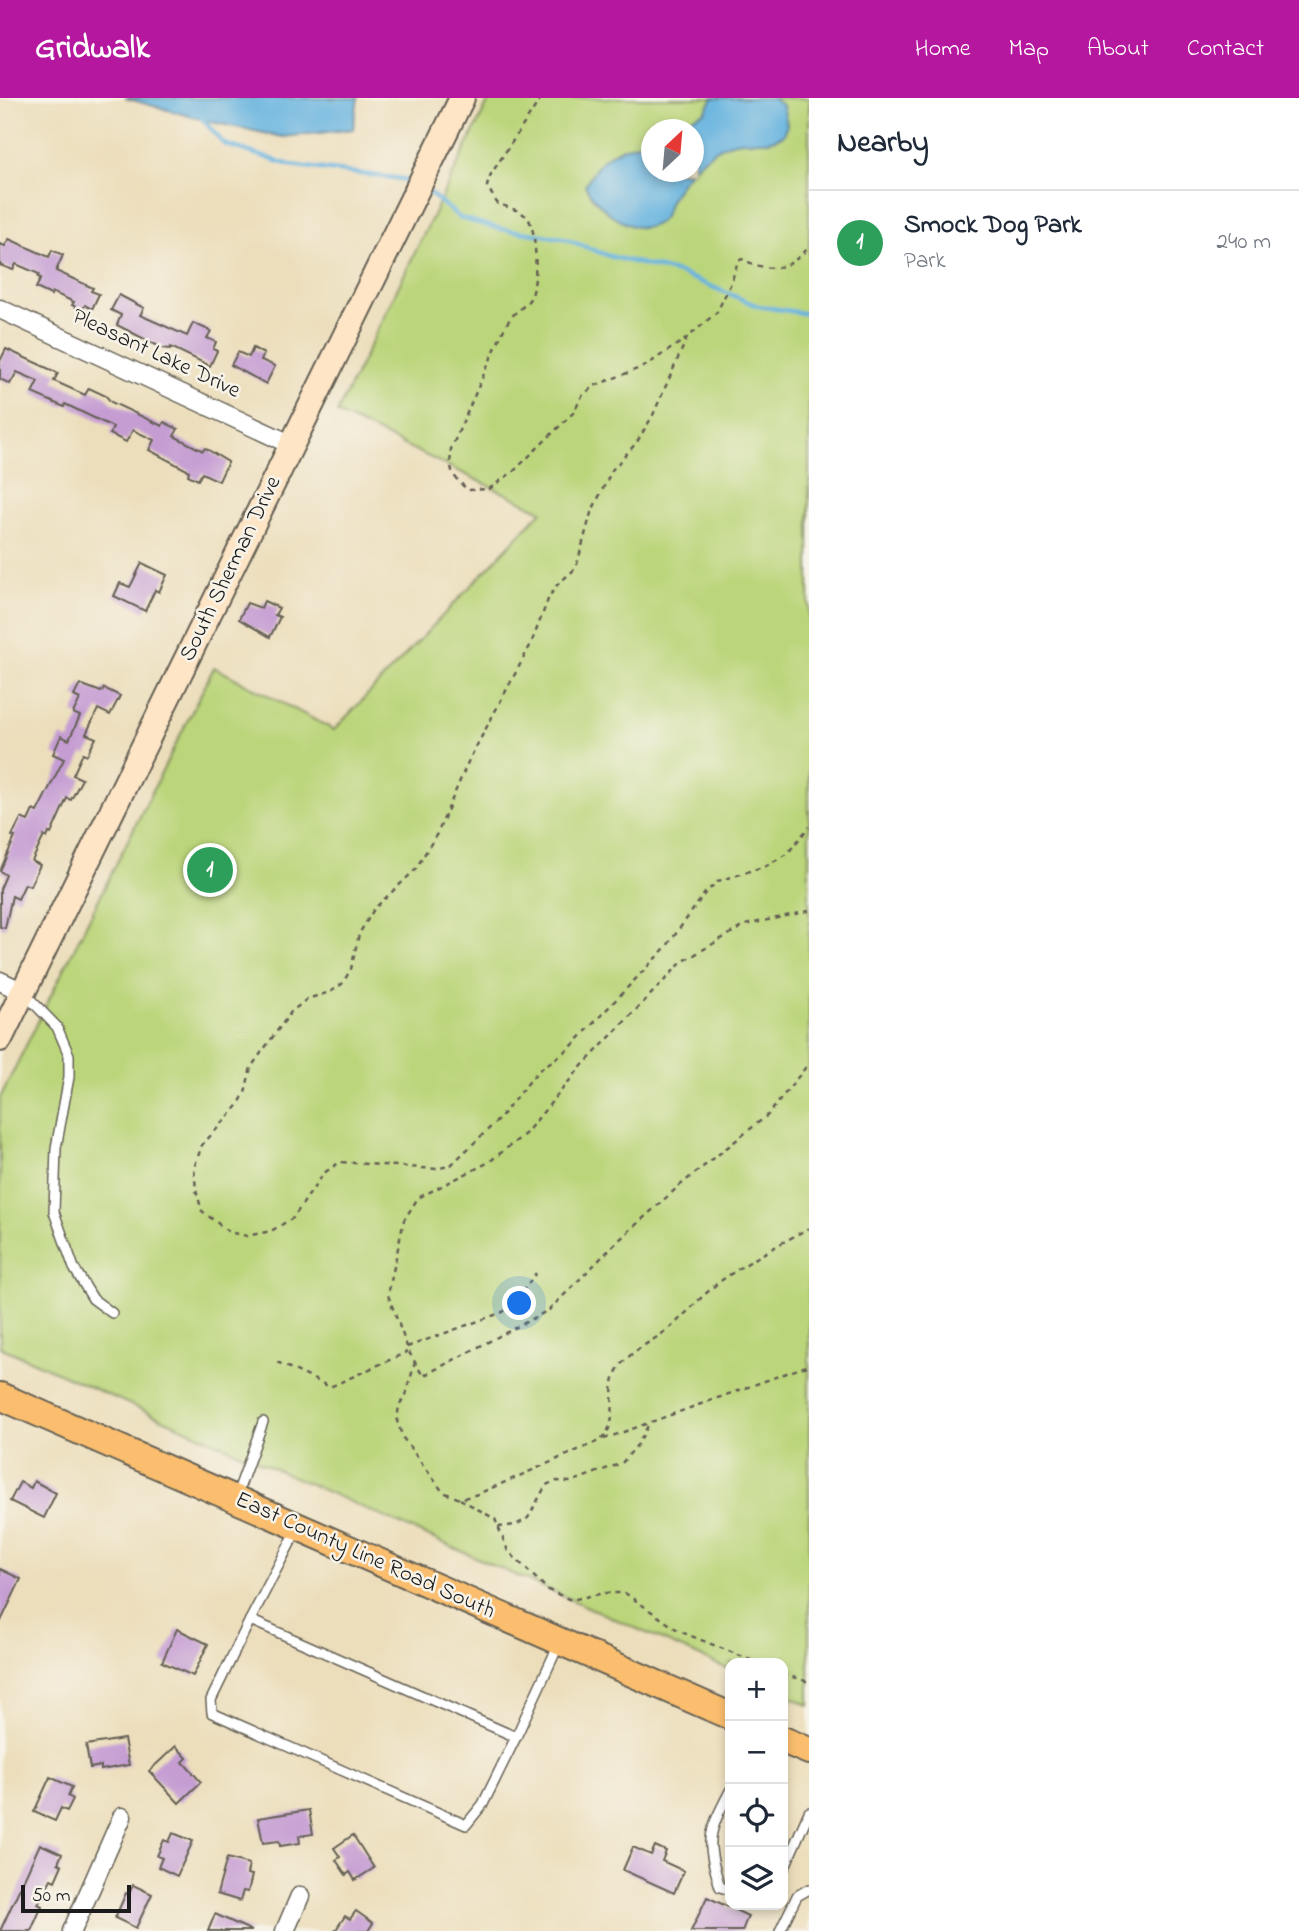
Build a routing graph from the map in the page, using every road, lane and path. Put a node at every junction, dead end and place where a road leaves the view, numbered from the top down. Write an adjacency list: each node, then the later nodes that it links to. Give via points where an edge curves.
1 (462, 98): 6 (street, South Sherman Drive)
2 (541, 98): 5 (path, via 491,174 488,186 497,203 530,221 535,251 532,294 510,317 451,449 453,477 468,490 489,489 514,471 594,386 645,366)
3 (809, 247): 5 (path, via 773,269 738,261 717,312)
4 (0, 309): 6 (street, Pleasant Lake Drive)
5 (687, 338): 7 (path, via 653,415 612,470 591,513 576,568 549,597 531,644 468,762 432,842 415,870 374,909 359,934 351,969 342,984 307,999 291,1012 251,1067 237,1107 202,1145 194,1168 202,1211 229,1232 247,1236 271,1231 293,1218 324,1173 340,1162 437,1169 451,1165 497,1121 538,1071 570,1048 667,946 705,893 718,881 766,866 787,854)
6 (292, 444): 10 (street, South Sherman Drive)
7 (809, 827)
8 (809, 911): 16 (path, via 745,925 682,962 525,1133 489,1163 418,1198 404,1220 388,1295)
9 (0, 981): 10 (street)
10 (23, 992): 11 (street, South Sherman Drive); 15 (lane, via 57,1027 69,1055 56,1148 54,1212 74,1268 93,1299)
11 (0, 1040)
12 (809, 1063): 19 (path, via 769,1114 679,1186 549,1310 424,1376)
13 (809, 1228): 24 (path, via 721,1281 673,1325 629,1355 611,1383 614,1415 610,1431)
14 (536, 1273): 16 (path, via 503,1312)
15 (112, 1313)
16 (407, 1347): 17 (path)
17 (409, 1352): 18 (path, via 330,1387); 19 (path)
18 (277, 1362)
19 (415, 1362): 26 (path, via 397,1421 403,1438 432,1480 443,1492)
20 (809, 1365): 23 (path)
21 (0, 1396): 25 (main road, East County Line Road South)
22 (263, 1422): 25 (lane)
23 (651, 1422): 24 (path); 28 (path, via 622,1463 571,1482 546,1485 528,1518)
24 (601, 1440): 26 (path)
25 (236, 1499): 27 (main road, East County Line Road South)
26 (460, 1499): 28 (path, via 495,1519)
27 (299, 1527): 29 (lane); 30 (main road, East County Line Road South)
28 (498, 1527): 31 (path, via 508,1551 548,1590 571,1600 625,1593 680,1631)
29 (250, 1620): 35 (lane); 35 (lane, via 211,1700 212,1713 348,1774 466,1825 483,1804)
30 (560, 1642): 34 (main road, East County Line Road South); 35 (lane)
31 (746, 1658)
32 (788, 1676): 33 (path)
33 (809, 1682)
34 (725, 1714)
35 (516, 1737)
36 (788, 1742): 37 (main road)
37 (809, 1751)
38 (725, 1801): 42 (lane, via 709,1840 720,1887)
39 (809, 1812): 41 (lane)
40 (121, 1817): 45 (street)
41 (788, 1860)
42 (725, 1888)
43 (809, 1889): 47 (lane, via 797,1896)
44 (300, 1896): 46 (street)
45 (72, 1931)
46 (285, 1931)
47 (780, 1931)

